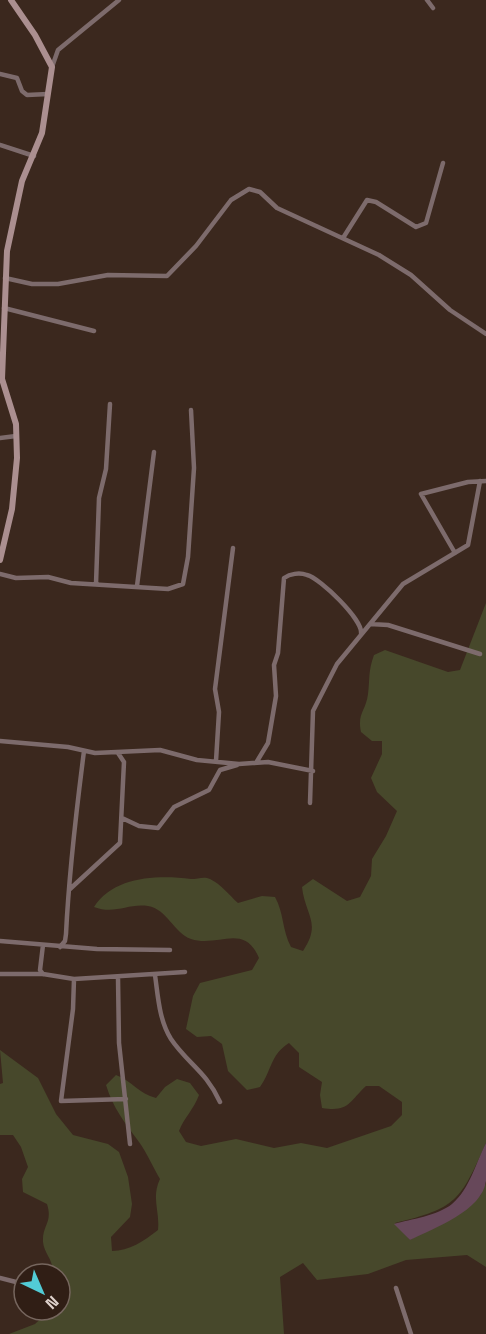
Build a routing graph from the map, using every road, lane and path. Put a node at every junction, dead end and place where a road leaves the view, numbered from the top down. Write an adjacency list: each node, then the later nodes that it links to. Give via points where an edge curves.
1 (11, 0): 5 (main road)
2 (119, 0): 6 (street)
3 (427, 0): 4 (street)
4 (433, 8)
5 (44, 51): 6 (street); 7 (main road)
6 (56, 54): 7 (street)
7 (52, 67): 9 (main road)
8 (0, 74): 9 (street, via 17,78 27,95)
9 (48, 94): 11 (main road)
10 (0, 145): 11 (street)
11 (34, 156): 14 (main road, via 19,191)
12 (443, 162): 13 (street, via 426,223 416,227 367,200)
13 (343, 238): 14 (street, via 277,208 260,192 246,189 226,205 196,246 167,276 108,275 65,284 36,284); 17 (street, via 380,255)
14 (3, 274): 15 (main road)
15 (4, 308): 16 (street); 18 (main road)
16 (94, 331)
17 (486, 334)
18 (2, 336): 19 (main road)
19 (2, 387): 22 (main road, via 14,417)
20 (110, 404): 31 (street, via 106,469 98,506)
21 (191, 410): 32 (street, via 194,468 184,581 168,590)
22 (16, 436): 23 (street); 29 (main road, via 12,509)
23 (0, 438)
24 (154, 452): 32 (street)
25 (486, 481): 26 (street)
26 (480, 482): 28 (street, via 468,545); 28 (street, via 421,495)
27 (232, 548): 39 (street, via 215,689 219,712)
28 (455, 553): 33 (street, via 403,584)
29 (0, 560)
30 (0, 574): 31 (street)
31 (96, 584): 32 (street)
32 (137, 586)
33 (370, 624): 34 (street); 35 (street)
34 (360, 635): 40 (street, via 361,625 313,578 302,574 284,578 274,665 276,696 268,743); 42 (street, via 338,664 314,708)
35 (480, 654)
36 (0, 741): 37 (street)
37 (84, 751): 38 (street); 45 (street)
38 (118, 753): 39 (street, via 160,750); 44 (street, via 124,762)
39 (216, 761): 41 (street)
40 (256, 763): 41 (street); 42 (street)
41 (240, 764): 44 (street, via 220,770 209,790 174,807 158,828 139,826)
42 (313, 771): 43 (street)
43 (310, 803)
44 (122, 818): 45 (street, via 119,846)
45 (70, 889): 48 (street, via 65,941)
46 (0, 941): 47 (street)
47 (43, 945): 48 (street); 52 (street)
48 (60, 947): 49 (street)
49 (170, 950)
50 (185, 972): 53 (street)
51 (0, 974): 52 (street)
52 (43, 974): 55 (street)
53 (155, 975): 54 (street); 57 (street, via 165,1028 172,1041 207,1078)
54 (118, 978): 55 (street); 56 (street, via 119,1042)
55 (74, 980): 56 (street, via 62,1101)
56 (126, 1099): 58 (street)
57 (220, 1102)
58 (130, 1143)
59 (396, 1288): 60 (street)
60 (411, 1334)

